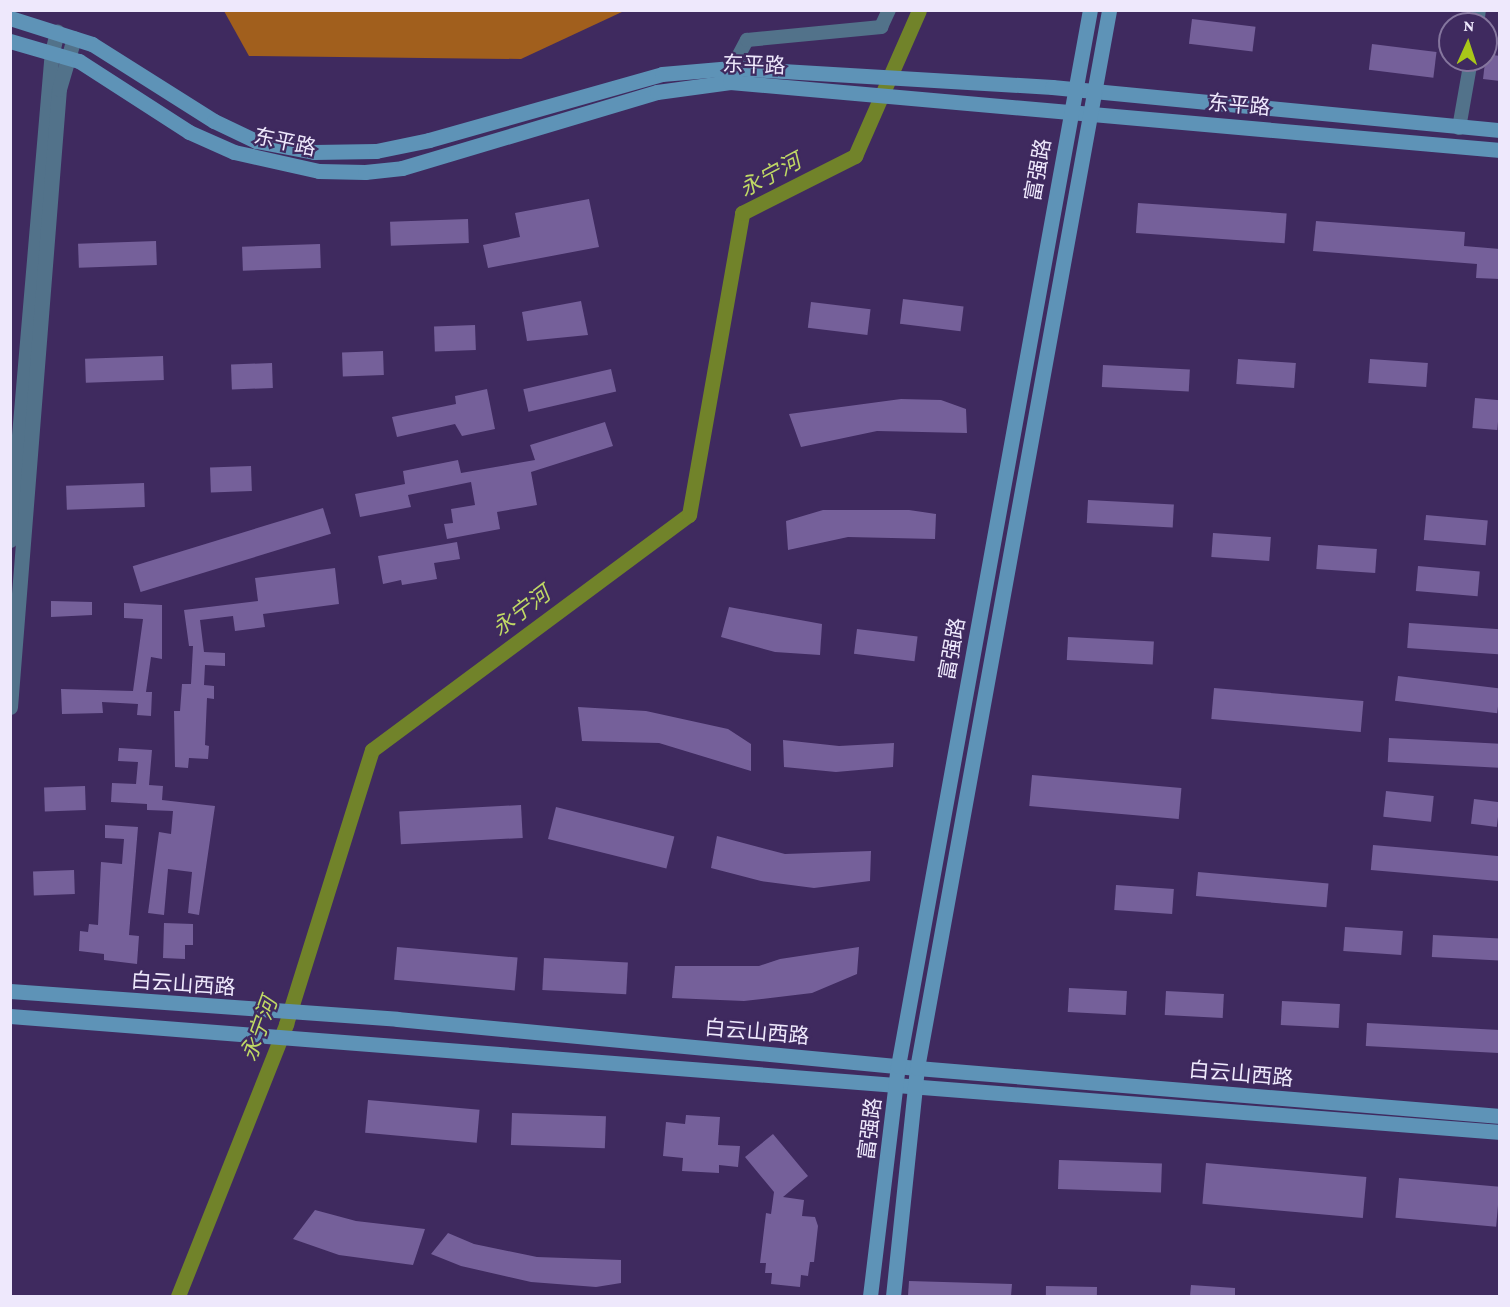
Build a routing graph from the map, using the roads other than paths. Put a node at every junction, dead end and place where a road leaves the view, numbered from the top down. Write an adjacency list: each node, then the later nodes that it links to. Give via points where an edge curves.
1 (889, 10): 10 (street, via 881,27 747,40)
2 (1090, 10): 12 (main road, 富强路)
3 (1109, 10): 13 (main road, 富强路)
4 (10, 18): 5 (main road, 东平路)
5 (57, 32): 6 (main road, 东平路); 8 (street)
6 (74, 38): 9 (street); 10 (main road, 东平路, via 92,44 214,121 256,141 314,152 376,151 429,141 662,74)
7 (10, 40): 8 (main road, 东平路)
8 (52, 52): 9 (main road, 东平路); 19 (street)
9 (67, 57): 14 (main road, 东平路, via 129,90 189,132 274,164 320,171 402,168 657,92 730,82); 19 (street, via 59,89)
10 (732, 68): 12 (main road, 东平路)
11 (1469, 72): 16 (street)
12 (1075, 89): 13 (main road, 东平路); 14 (main road, 富强路)
13 (1094, 92): 15 (main road, 富强路); 16 (main road, 东平路)
14 (1070, 110): 15 (main road, 东平路); 24 (main road, 富强路)
15 (1090, 112): 18 (main road, 东平路); 25 (main road, 富强路)
16 (1459, 128): 17 (main road, 东平路)
17 (1500, 130)
18 (1500, 150)
19 (22, 414): 20 (street); 21 (street)
20 (10, 540)
21 (10, 707)
22 (10, 992): 24 (main road, 白云山西路)
23 (12, 1017): 26 (main road, 白云山西路)
24 (898, 1066): 25 (main road, 白云山西路); 26 (main road, 富强路)
25 (917, 1068): 27 (main road, 富强路); 28 (main road, 白云山西路)
26 (897, 1085): 27 (main road, 白云山西路); 30 (main road, 富强路)
27 (915, 1086): 29 (main road, 白云山西路); 31 (main road, 富强路)
28 (1500, 1116)
29 (1500, 1132)
30 (870, 1296)
31 (892, 1296)

